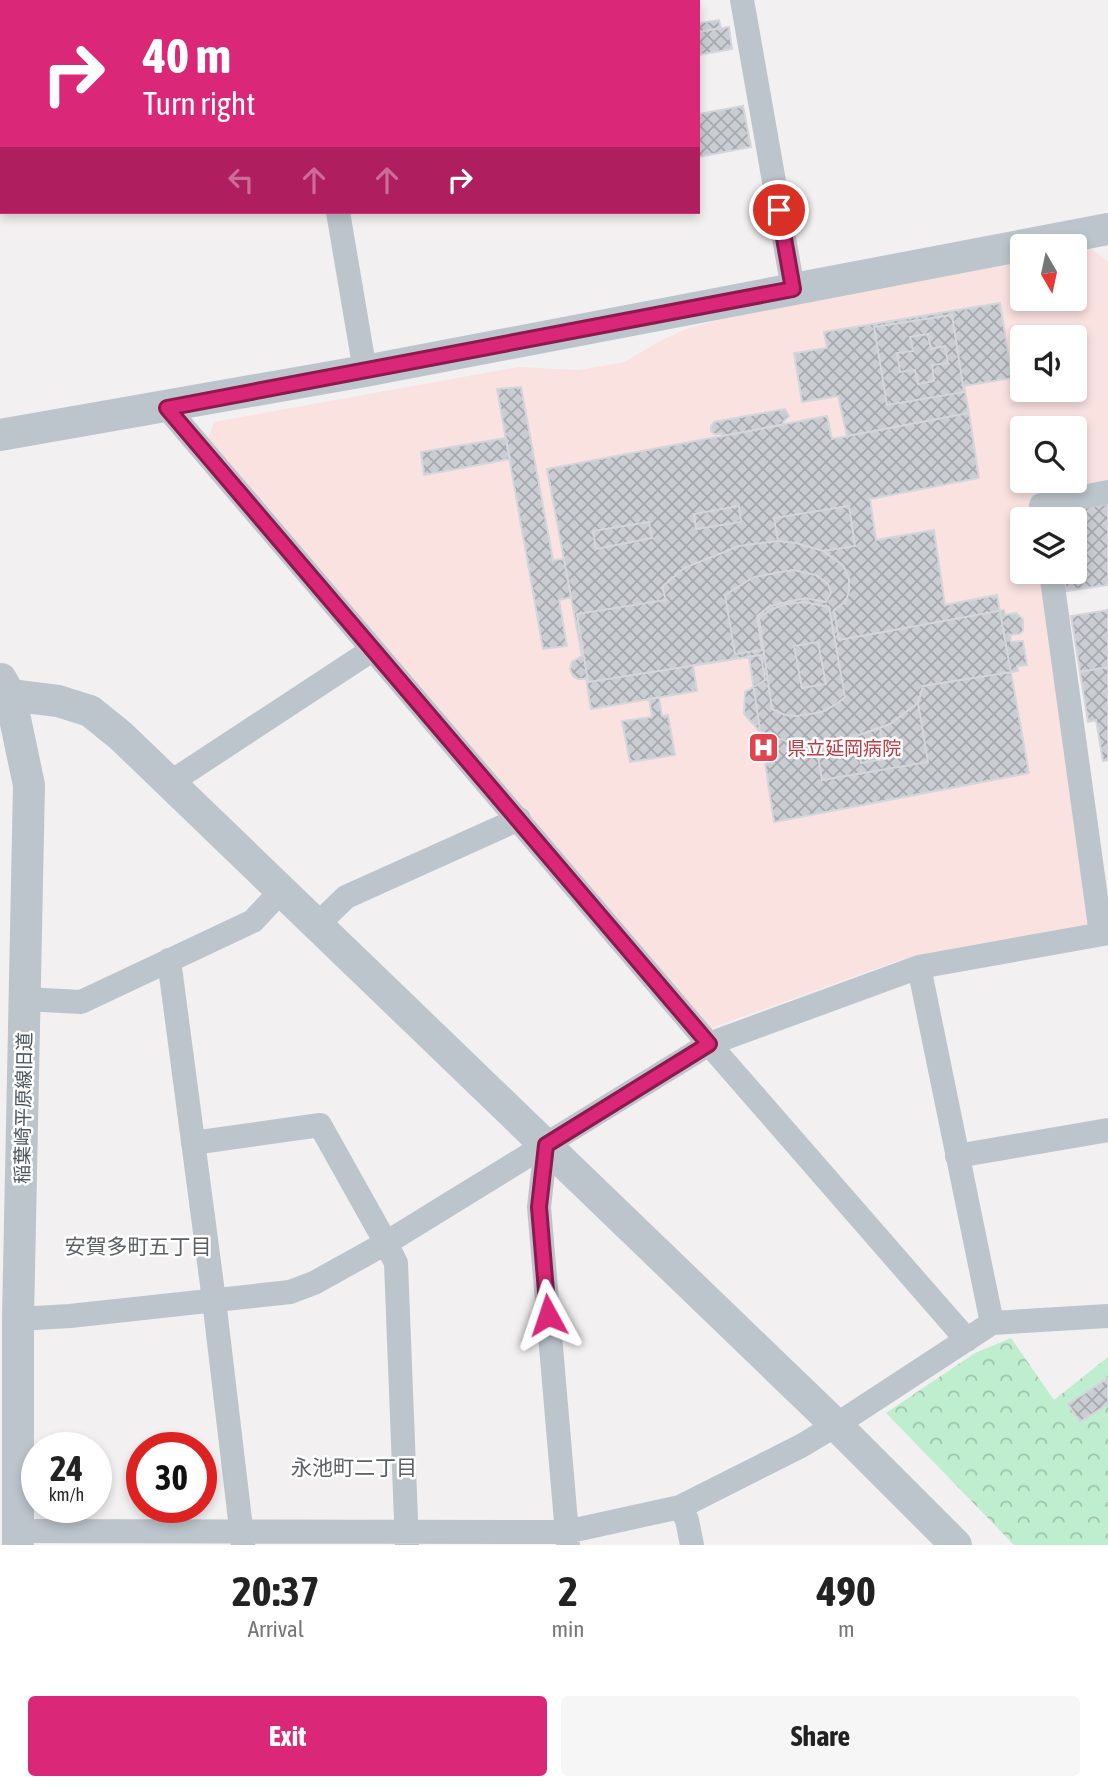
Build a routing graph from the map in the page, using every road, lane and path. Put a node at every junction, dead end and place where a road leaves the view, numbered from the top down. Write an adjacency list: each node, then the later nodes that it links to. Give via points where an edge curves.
1 (742, 0): 4 (street)
2 (338, 214): 5 (street)
3 (1108, 229): 4 (street)
4 (793, 289): 5 (street)
5 (365, 371): 6 (street)
6 (167, 408): 7 (street); 11 (street)
7 (0, 435)
8 (1108, 492): 9 (street)
9 (1041, 507)
10 (1053, 584): 17 (street)
11 (372, 650): 13 (street); 14 (street)
12 (5, 686): 13 (street, via 90,711); 20 (street, 稲葉崎平原線旧道, via 29,785)
13 (171, 782): 15 (street)
14 (519, 819): 16 (street, via 346,897); 21 (street)
15 (282, 890): 16 (street); 18 (street, via 253,921)
16 (318, 924): 24 (street)
17 (1105, 933): 19 (street)
18 (169, 960): 20 (street, via 80,1002); 23 (street)
19 (919, 967): 21 (street); 25 (street)
20 (25, 999): 29 (street, 稲葉崎平原線旧道)
21 (709, 1044): 24 (street); 31 (street)
22 (1108, 1130): 25 (street)
23 (193, 1143): 26 (street, via 320,1125); 27 (street)
24 (546, 1145): 26 (street); 32 (street); 37 (street, via 539,1207)
25 (957, 1156): 30 (street)
26 (391, 1253): 27 (street, via 290,1292); 36 (street)
27 (214, 1300): 29 (street); 35 (street)
28 (1108, 1316): 30 (street)
29 (9, 1319): 34 (street, 稲葉崎平原線旧道)
30 (992, 1323): 31 (street)
31 (967, 1340): 32 (street)
32 (836, 1425): 33 (street); 39 (street)
33 (680, 1507): 37 (street); 38 (street)
34 (17, 1538): 35 (street)
35 (243, 1538): 36 (street)
36 (407, 1538): 37 (street)
37 (567, 1539)
38 (692, 1545)
39 (956, 1545)

